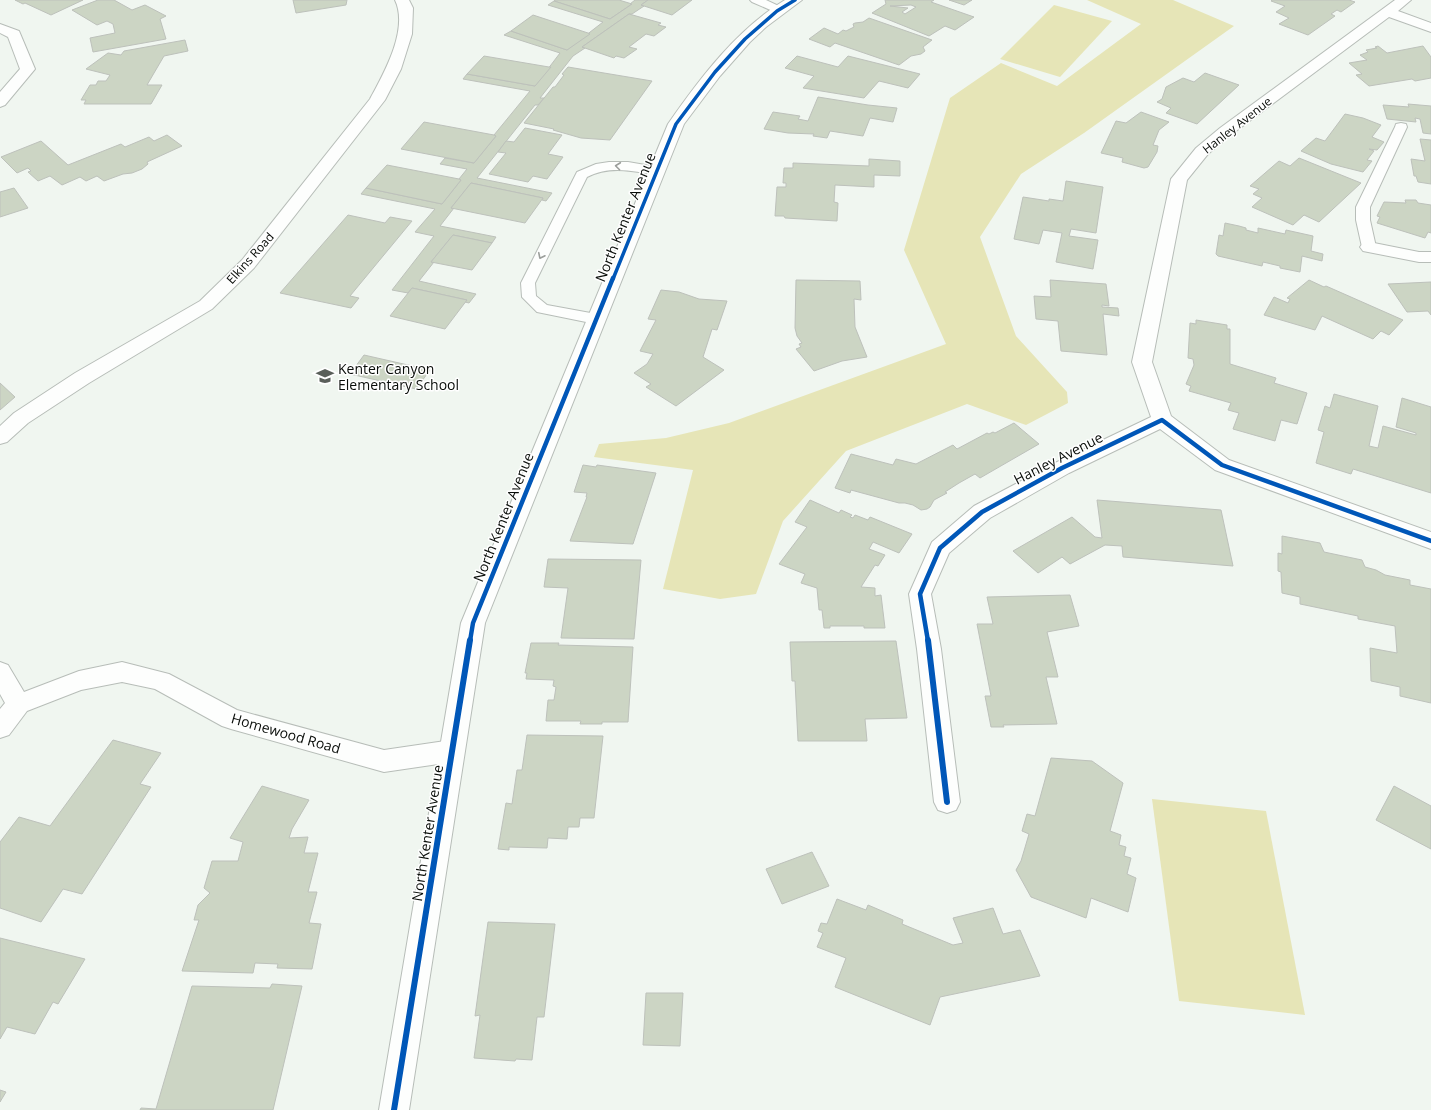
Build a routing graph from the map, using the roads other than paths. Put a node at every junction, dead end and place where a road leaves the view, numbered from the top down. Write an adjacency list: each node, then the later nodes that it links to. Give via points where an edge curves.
1 (402, 0): 15 (street, Elkins Road, via 406,8 406,34 394,69 378,100 248,264 206,305 82,378 21,418)
2 (756, 0): 4 (lane)
3 (1404, 0): 5 (street, Hanley Avenue)
4 (787, 5): 10 (street, North Kenter Avenue, via 746,38 707,82 676,124)
5 (1388, 12): 7 (street); 14 (street, Hanley Avenue, via 1226,131 1202,151 1178,179 1142,362)
6 (0, 28): 8 (street, via 14,34 28,69)
7 (1431, 28)
8 (0, 102)
9 (1402, 127): 11 (lane, via 1363,207)
10 (657, 170): 13 (street, North Kenter Avenue); 13 (lane, one-way to 13, via 611,165 594,167 582,175 528,283 529,297 542,309)
11 (1368, 247): 12 (street)
12 (1431, 257)
13 (596, 319): 20 (street, North Kenter Avenue, via 473,623)
14 (1162, 420): 16 (street, via 1222,465); 21 (street, Hanley Avenue, via 1062,468 982,512 940,548 920,594)
15 (0, 437)
16 (1431, 541)
17 (0, 672): 18 (street)
18 (18, 704): 19 (street); 20 (street, Homewood Road, via 78,681 122,672 161,681 231,718 384,761)
19 (0, 728)
20 (452, 751): 22 (street, North Kenter Avenue)
21 (947, 802)
22 (394, 1110)

